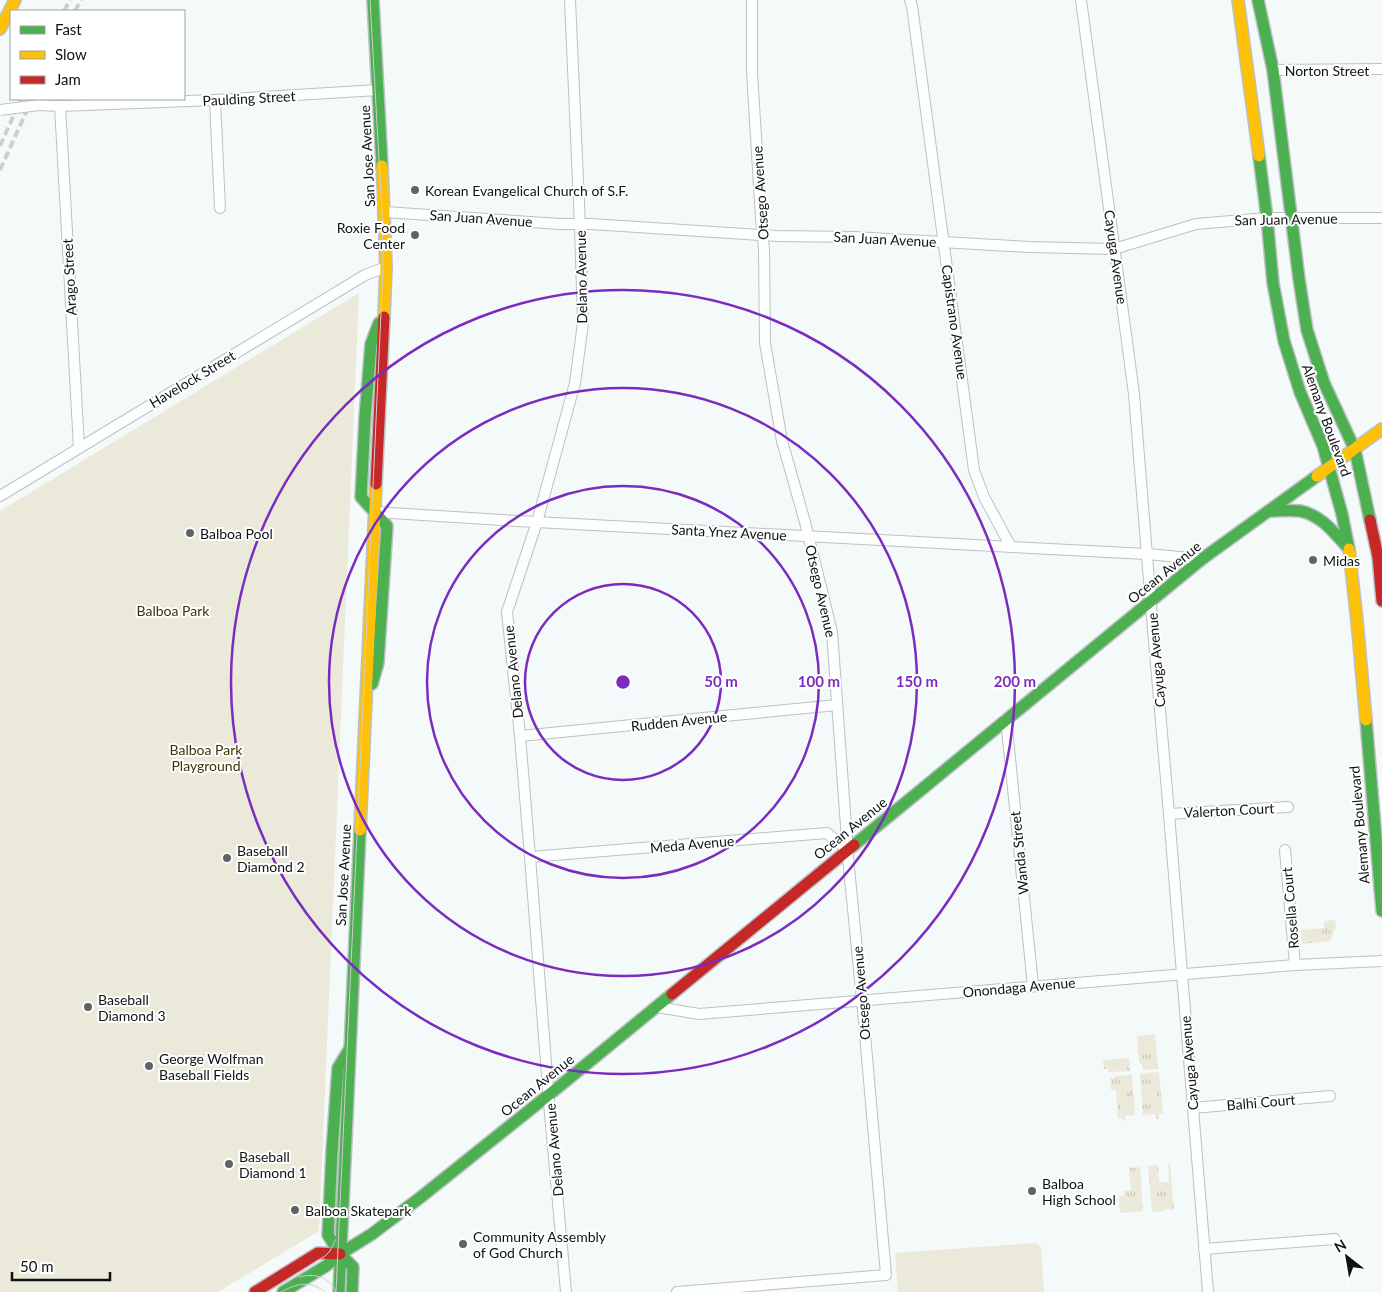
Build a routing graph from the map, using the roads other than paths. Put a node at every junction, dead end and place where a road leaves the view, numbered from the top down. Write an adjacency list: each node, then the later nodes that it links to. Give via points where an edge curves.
1 (15, 0): 9 (main road)
2 (373, 0): 12 (main road, San Jose Avenue)
3 (570, 0): 21 (street, Delano Avenue)
4 (752, 0): 22 (street, Otsego Avenue, via 752,72)
5 (910, 0): 23 (street, Capistrano Avenue)
6 (1081, 0): 24 (street, Cayuga Avenue)
7 (1238, 0): 18 (main road, Alemany Boulevard)
8 (1258, 0): 11 (main road, Alemany Boulevard)
9 (0, 29)
10 (1382, 69): 11 (street, Norton Street)
11 (1272, 70): 19 (main road, Alemany Boulevard)
12 (378, 90): 13 (street, Paulding Street); 17 (main road, San Jose Avenue)
13 (214, 100): 14 (street, Paulding Street); 16 (street)
14 (60, 106): 15 (street, Paulding Street, bridge); 27 (street, Arago Street)
15 (0, 110)
16 (220, 208)
17 (385, 212): 21 (street, San Juan Avenue); 25 (main road, San Jose Avenue)
18 (1267, 218): 19 (street, San Juan Avenue); 24 (street, San Juan Avenue, via 1196,224); 29 (main road, Alemany Boulevard, via 1273,283 1284,341)
19 (1291, 218): 20 (street, San Juan Avenue); 28 (main road, Alemany Boulevard, via 1306,330 1324,383)
20 (1382, 218)
21 (580, 223): 22 (street, San Juan Avenue); 33 (street, Delano Avenue, via 583,323 576,375)
22 (763, 235): 23 (street, San Juan Avenue); 34 (street, Otsego Avenue, via 765,343 782,441)
23 (944, 242): 24 (street, San Juan Avenue); 35 (street, Capistrano Avenue, via 974,470 984,497)
24 (1114, 249): 37 (street, Cayuga Avenue, via 1134,394)
25 (386, 267): 27 (street, Havelock Street, via 364,275); 32 (main road, San Jose Avenue)
26 (1382, 429): 28 (main road, Ocean Avenue)
27 (79, 448): 30 (street, Havelock Street)
28 (1355, 450): 29 (main road, Ocean Avenue); 39 (main road, Alemany Boulevard, via 1378,557)
29 (1329, 468): 31 (main road, Ocean Avenue); 36 (main road, Alemany Boulevard)
30 (0, 496)
31 (1269, 511): 36 (main road, via 1310,513 1320,518); 38 (main road, Ocean Avenue)
32 (374, 512): 33 (street, Santa Ynez Avenue); 61 (main road, San Jose Avenue, via 350,1050 338,1068 328,1226 328,1235)
33 (537, 522): 34 (street, Santa Ynez Avenue); 43 (street, Delano Avenue, via 507,612)
34 (808, 537): 35 (street, Santa Ynez Avenue); 41 (street, Otsego Avenue, via 832,632)
35 (1011, 547): 37 (street, Santa Ynez Avenue)
36 (1348, 548): 49 (main road, Alemany Boulevard)
37 (1147, 554): 38 (street, Santa Ynez Avenue); 40 (street, Cayuga Avenue)
38 (1202, 559): 40 (main road, Ocean Avenue)
39 (1382, 601)
40 (1150, 602): 42 (main road, Ocean Avenue); 45 (street, Cayuga Avenue)
41 (838, 705): 43 (street, Rudden Avenue); 46 (street, Otsego Avenue)
42 (1006, 720): 46 (main road, Ocean Avenue); 53 (street, Wanda Street)
43 (520, 736): 48 (street, Delano Avenue)
44 (1288, 807): 45 (street, Valerton Court)
45 (1169, 814): 52 (street, Cayuga Avenue)
46 (848, 850): 48 (street, Meda Avenue, via 827,833); 54 (street, Otsego Avenue); 55 (main road, Ocean Avenue)
47 (1285, 850): 51 (street, Rosella Court)
48 (530, 857): 56 (street, Delano Avenue)
49 (1382, 911)
50 (1382, 961): 51 (street, Onondaga Avenue)
51 (1296, 965): 52 (street, Onondaga Avenue)
52 (1182, 974): 53 (street, Onondaga Avenue); 58 (street, Cayuga Avenue)
53 (1033, 986): 54 (street, Onondaga Avenue)
54 (862, 1000): 55 (street, Onondaga Avenue, via 699,1014); 67 (street, Otsego Avenue, via 886,1275)
55 (657, 1007): 56 (main road, Ocean Avenue)
56 (549, 1094): 61 (main road, Ocean Avenue, via 415,1202); 66 (street, Delano Avenue)
57 (1330, 1096): 58 (street, Balhi Court)
58 (1193, 1108): 60 (street, Cayuga Avenue)
59 (1335, 1239): 60 (street)
60 (1204, 1249): 68 (street, Cayuga Avenue)
61 (340, 1254): 62 (main road, via 318,1253); 63 (main road, Ocean Avenue); 64 (main road); 65 (main road, San Jose Avenue, via 353,1267)
62 (255, 1292)
63 (283, 1292)
64 (338, 1292)
65 (352, 1292)
66 (566, 1292)
67 (677, 1292)
68 (1208, 1292)

